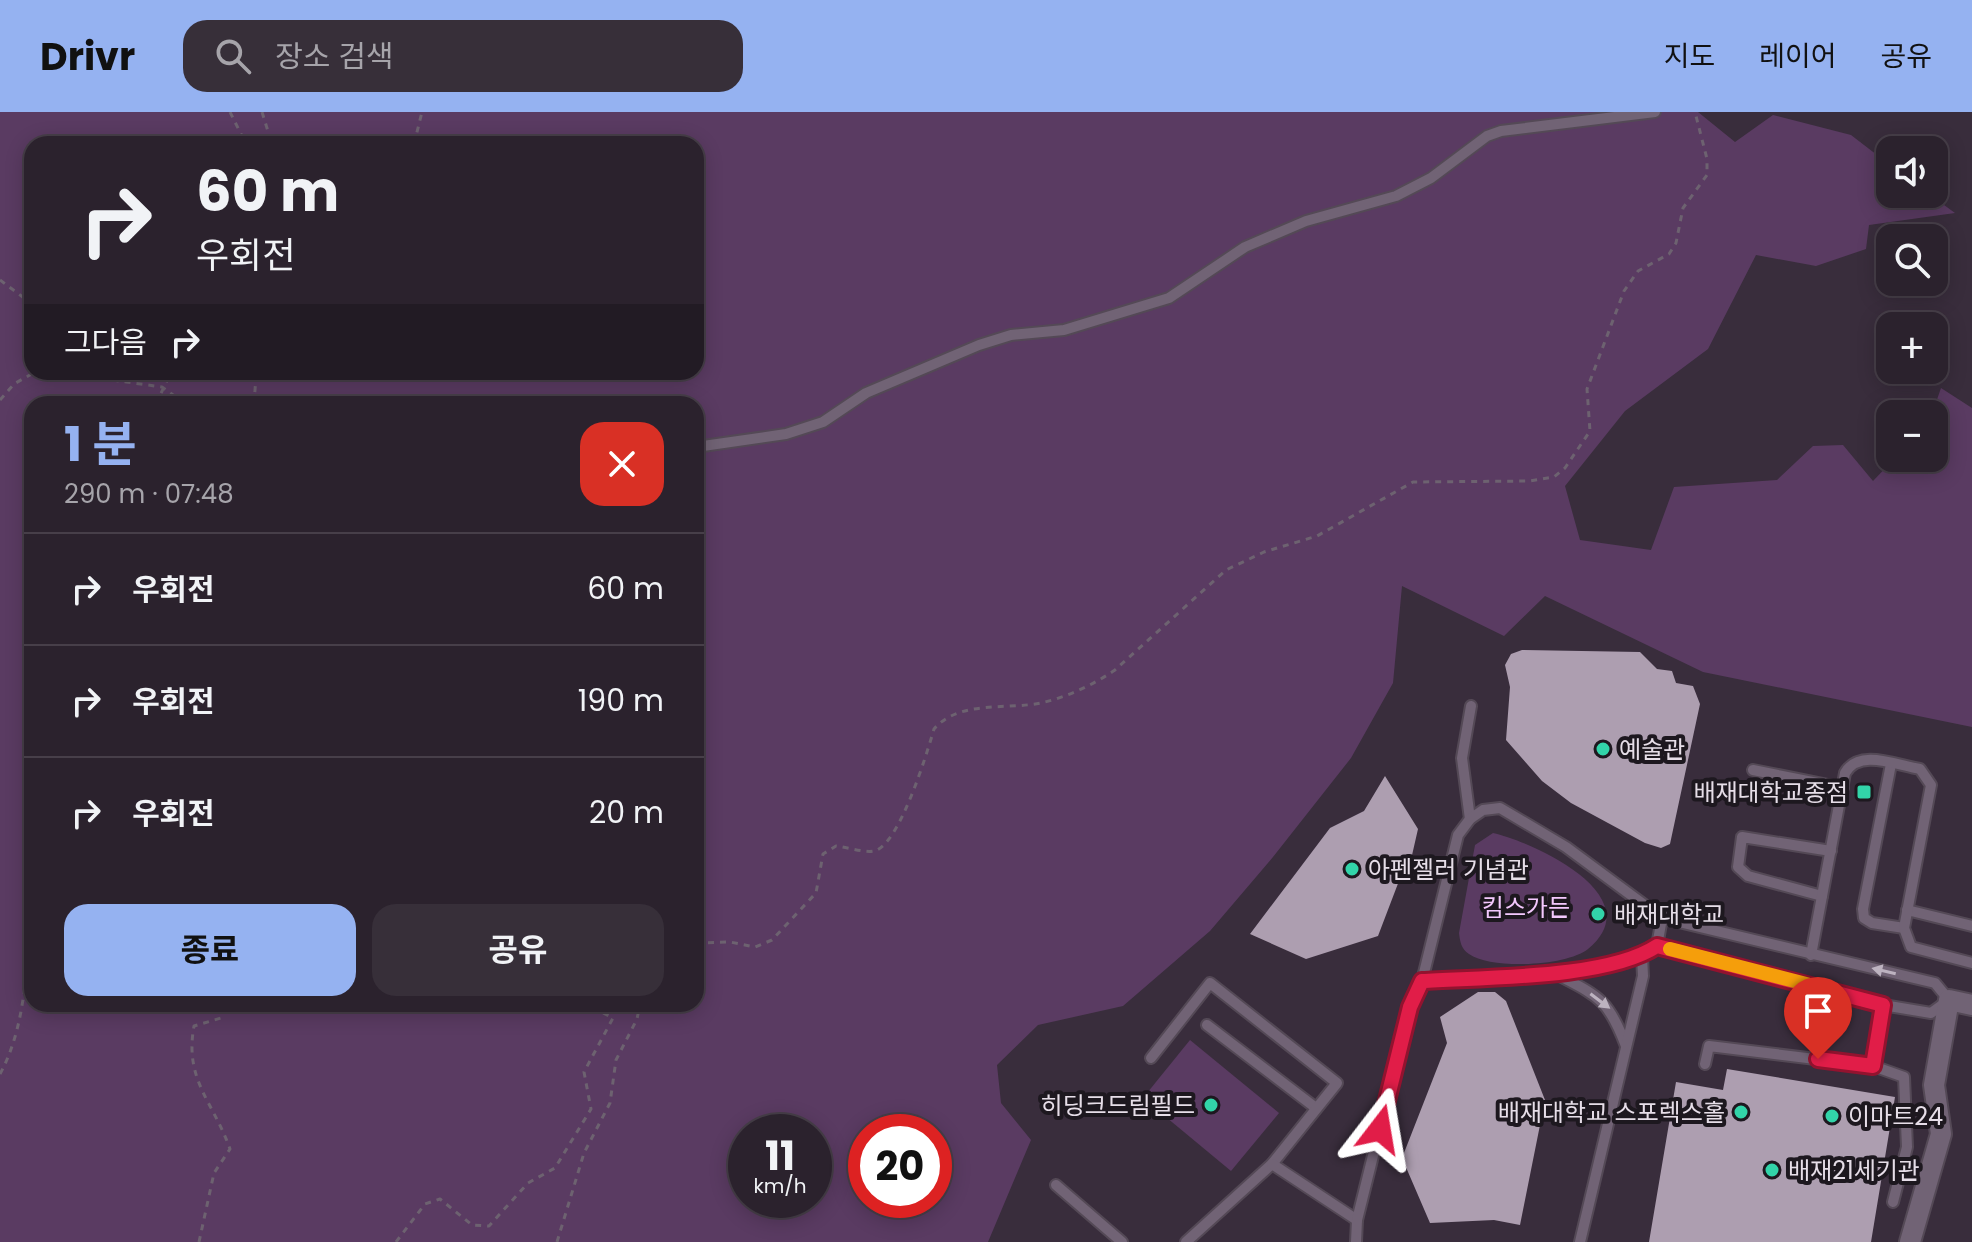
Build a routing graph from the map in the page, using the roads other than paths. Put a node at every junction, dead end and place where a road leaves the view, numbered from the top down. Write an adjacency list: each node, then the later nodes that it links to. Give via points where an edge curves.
1 (1655, 112): 2 (lane, via 1501,131 1396,196 1306,221 1245,247 1169,298 1064,330 1011,335 979,345 866,393 823,422 786,434)
2 (704, 446)
3 (1471, 706): 7 (lane, via 1462,758)
4 (1891, 764): 6 (lane, via 1861,758 1851,763); 10 (lane, via 1920,769 1931,785); 13 (lane, via 1863,909 1864,918 1872,923)
5 (1753, 770): 6 (lane)
6 (1843, 788): 8 (lane)
7 (1470, 819): 11 (lane, via 1500,808 1566,847); 19 (lane, via 1458,835)
8 (1831, 851): 9 (lane); 9 (lane, via 1742,837 1738,867 1748,876)
9 (1822, 896): 15 (lane)
10 (1907, 910): 12 (lane); 13 (lane)
11 (1662, 918): 14 (lane); 15 (lane)
12 (1972, 926)
13 (1904, 928): 17 (lane, via 1911,947)
14 (1657, 946): 16 (lane); 21 (lane)
15 (1811, 955): 20 (lane, one-way to 15, via 1935,983)
16 (1642, 956): 18 (lane); 24 (lane, via 1643,976)
17 (1972, 963)
18 (1552, 972): 19 (lane); 24 (lane, one-way to 24, via 1612,1010)
19 (1422, 981): 32 (lane, via 1410,1007)
20 (1949, 1000): 21 (lane, via 1931,1013); 22 (street); 37 (street, via 1934,1085 1941,1134)
21 (1883, 1005): 27 (lane)
22 (1972, 1005)
23 (1207, 1025): 28 (lane)
24 (1627, 1048): 36 (lane)
25 (1151, 1058): 28 (lane, via 1210,983 1337,1083)
26 (1705, 1064): 27 (lane, via 1709,1046)
27 (1873, 1066): 31 (lane, via 1904,1077 1907,1147)
28 (1316, 1108): 29 (lane)
29 (1272, 1164): 32 (lane); 34 (lane)
30 (1056, 1185): 33 (lane)
31 (1893, 1202)
32 (1357, 1220): 35 (lane)
33 (1122, 1242)
34 (1186, 1242)
35 (1356, 1242)
36 (1580, 1242)
37 (1910, 1242)

